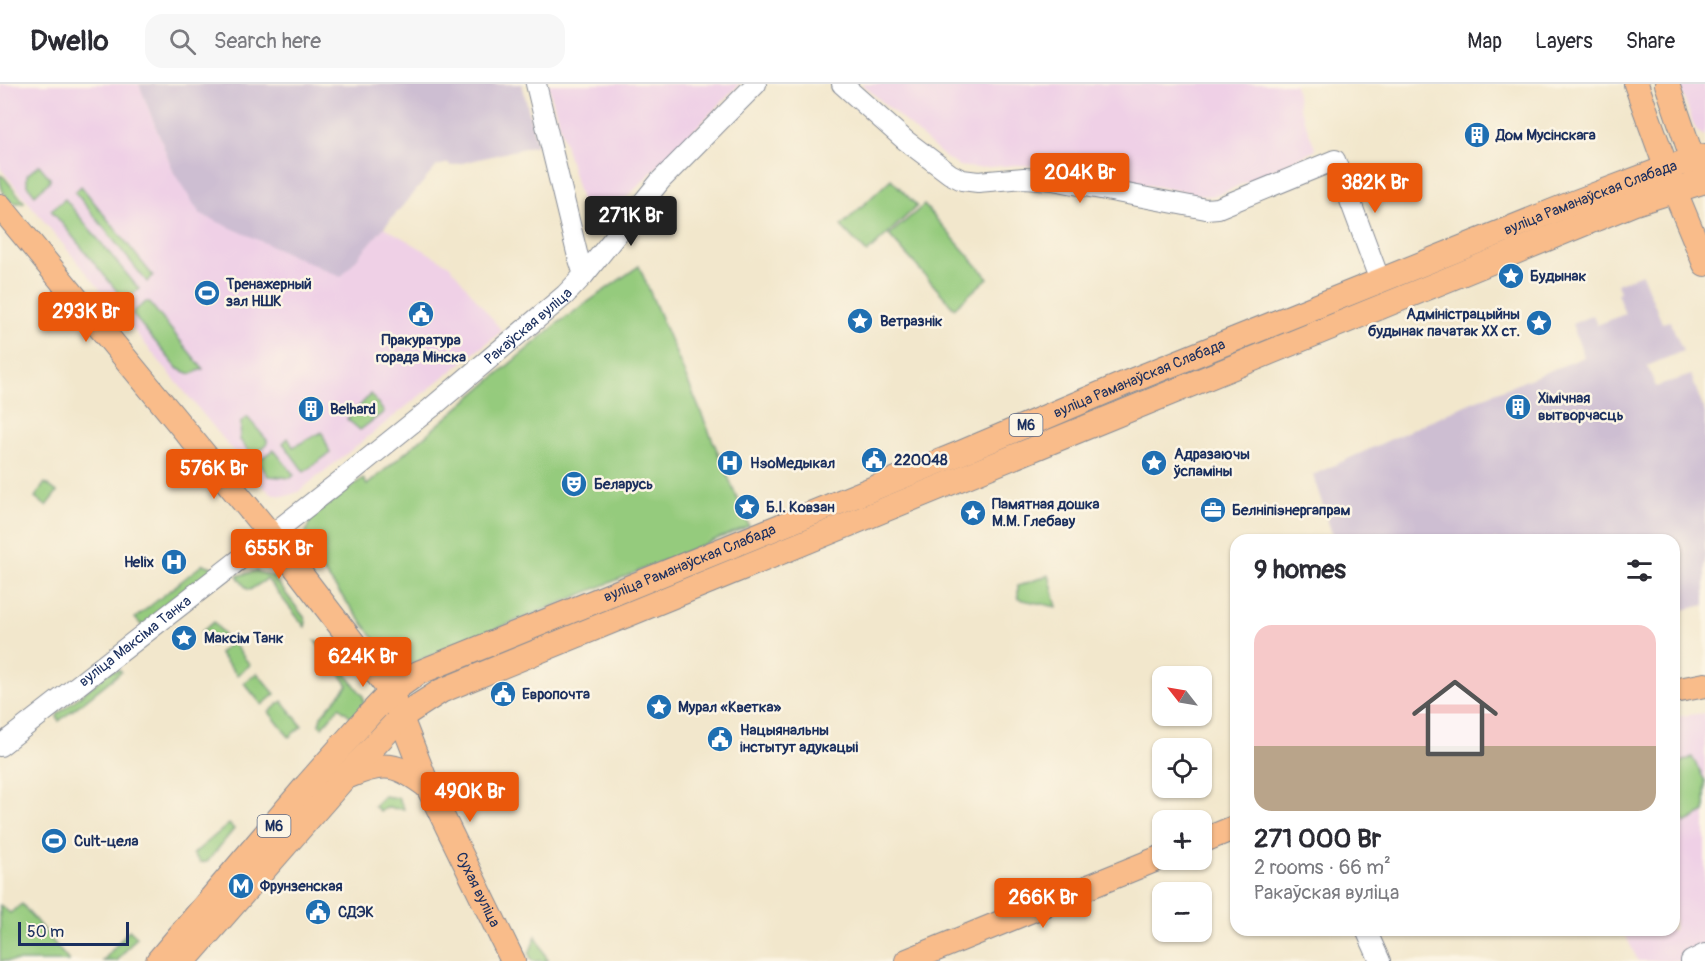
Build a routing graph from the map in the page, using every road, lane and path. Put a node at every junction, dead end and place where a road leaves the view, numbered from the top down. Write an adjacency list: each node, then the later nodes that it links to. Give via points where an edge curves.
1 (536, 84): 10 (street)
2 (756, 84): 10 (street, Ракаўская вуліца, via 649,194)
3 (1635, 84): 7 (main road)
4 (1667, 84): 6 (main road)
5 (848, 89): 11 (street, via 905,140 962,180 1053,180 1206,209 1218,208 1335,160)
6 (1702, 175): 7 (main road, М6)
7 (1670, 179): 9 (main road); 11 (main road, вуліца Раманаўская Слабада / М6); 18 (main road, вуліца Раманаўская Слабада / М6, via 1635,203 441,691)
8 (0, 206): 12 (main road, Сухая вуліца)
9 (1705, 264)
10 (584, 275): 12 (street, Ракаўская вуліца, via 431,408)
11 (1380, 281): 14 (main road, вуліца Раманаўская Слабада / М6)
12 (270, 534): 13 (main road, Сухая вуліца); 19 (street, вуліца Максіма Танка)
13 (369, 660): 14 (main road, via 387,672); 17 (main road, Сухая вуліца)
14 (418, 673): 17 (main road, вуліца Раманаўская Слабада / М6)
15 (1705, 685): 16 (main road)
16 (1680, 690)
17 (391, 692): 18 (main road, Сухая вуліца); 27 (main road, М6)
18 (401, 717): 20 (main road, М6); 21 (main road, Сухая вуліца)
19 (0, 746)
20 (346, 777): 21 (main road, via 372,766 386,765); 28 (main road, М6)
21 (429, 787): 29 (main road, Сухая вуліца)
22 (1230, 829): 23 (main road)
23 (1212, 837)
24 (1152, 861): 30 (main road)
25 (1369, 936): 31 (street)
26 (1705, 954): 32 (street)
27 (158, 961)
28 (184, 961)
29 (513, 961)
30 (907, 961)
31 (1380, 961)
32 (1691, 961)

